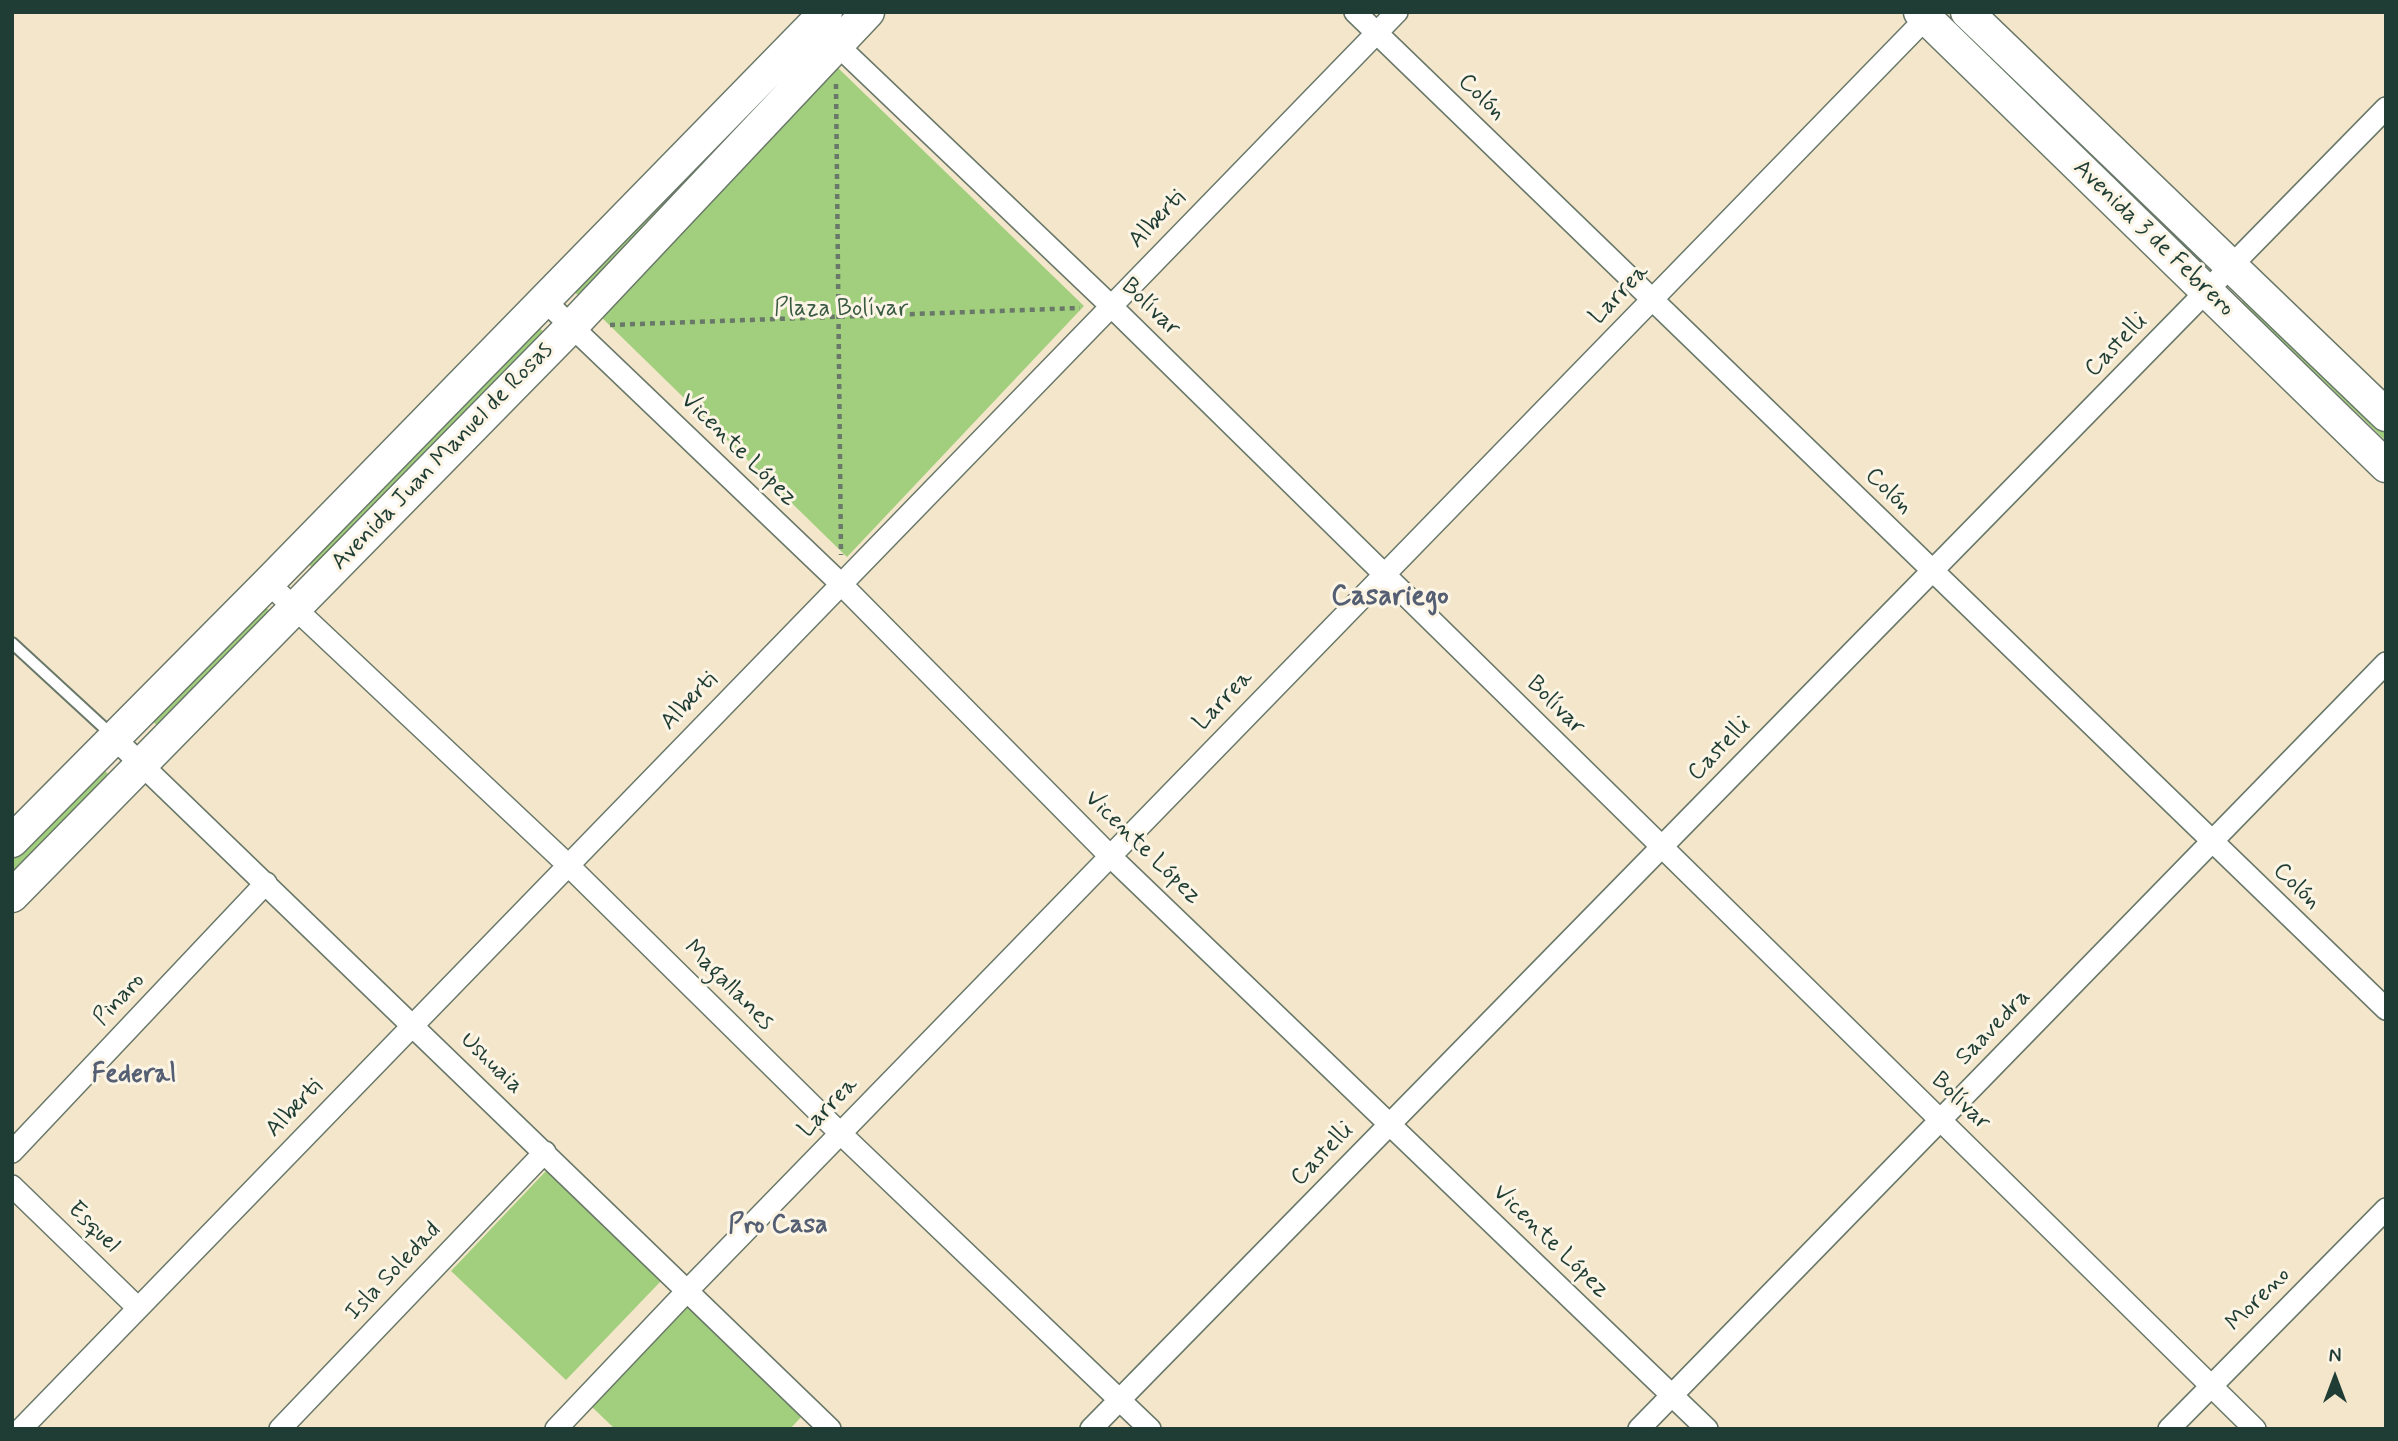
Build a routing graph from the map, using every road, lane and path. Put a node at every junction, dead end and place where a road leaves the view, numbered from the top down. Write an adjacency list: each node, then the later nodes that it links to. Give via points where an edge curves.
1 (867, 12): 6 (street, Avenida Juan Manuel de Rosas)
2 (1355, 12): 7 (street, Colón)
3 (1397, 12): 7 (street, Alberti)
4 (1967, 12): 9 (street, Avenida 3 de Febrero)
5 (1926, 14): 10 (street, Avenida 3 de Febrero); 11 (street, Larrea)
6 (826, 27): 12 (street, Avenida Juan Manuel de Rosas); 13 (street, Bolívar); 14 (path); 15 (street, Avenida Juan Manuel de Rosas)
7 (1376, 33): 11 (street, Colón); 13 (street, Alberti)
8 (2386, 108): 9 (street, Castelli)
9 (2231, 267): 10 (street, Castelli); 16 (street, Avenida 3 de Febrero)
10 (2207, 292): 17 (street, Avenida 3 de Febrero); 18 (street, Castelli)
11 (1651, 300): 18 (street, Colón); 19 (street, Larrea)
12 (545, 301): 15 (street, Vicente López); 20 (street, Avenida Juan Manuel de Rosas)
13 (1111, 306): 14 (path); 19 (street, Bolívar); 21 (street, Alberti)
14 (839, 316): 15 (path); 21 (path)
15 (571, 327): 21 (street, Vicente López); 22 (street, Avenida Juan Manuel de Rosas)
16 (2386, 415)
17 (2386, 466)
18 (1933, 571): 28 (street, Colón); 29 (street, Castelli)
19 (1384, 575): 29 (street, Bolívar); 30 (street, Larrea)
20 (268, 583): 22 (street, Magallanes); 25 (street, Avenida Juan Manuel de Rosas)
21 (841, 584): 30 (street, Vicente López); 31 (street, Alberti)
22 (295, 608): 26 (street, Avenida Juan Manuel de Rosas); 31 (street, Magallanes)
23 (12, 643): 25 (lane)
24 (2386, 663): 28 (street, Saavedra)
25 (114, 738): 26 (street, Ushuaia); 27 (street, Avenida Juan Manuel de Rosas)
26 (141, 764): 32 (street, Ushuaia); 33 (street, Avenida Juan Manuel de Rosas)
27 (12, 841)
28 (2212, 842): 34 (street, Colón); 36 (street, Saavedra)
29 (1661, 848): 36 (street, Bolívar); 37 (street, Castelli)
30 (1110, 856): 37 (street, Vicente López); 38 (street, Larrea)
31 (568, 865): 35 (street, Alberti); 38 (street, Magallanes)
32 (266, 883): 35 (street, Ushuaia); 39 (street, Pinaro)
33 (12, 895)
34 (2386, 1009)
35 (413, 1025): 40 (street, Ushuaia); 44 (street, Alberti)
36 (1940, 1120): 45 (street, Bolívar); 46 (street, Saavedra)
37 (1390, 1124): 46 (street, Vicente López); 47 (street, Castelli)
38 (840, 1133): 43 (street, Larrea); 47 (street, Magallanes)
39 (12, 1152)
40 (545, 1152): 43 (street, Ushuaia); 50 (street, Isla Soledad)
41 (12, 1186): 44 (street, Esquel)
42 (2386, 1209): 45 (street, Moreno)
43 (688, 1290): 48 (street, Ushuaia); 51 (street, Larrea)
44 (138, 1308): 49 (street, Alberti)
45 (2211, 1386): 56 (street, Moreno); 57 (street, Bolívar)
46 (1672, 1395): 54 (street, Saavedra); 55 (street, Vicente López)
47 (1120, 1399): 52 (street, Castelli); 53 (street, Magallanes)
48 (829, 1428)
49 (21, 1429)
50 (281, 1429)
51 (556, 1429)
52 (1091, 1429)
53 (1150, 1429)
54 (1639, 1429)
55 (1707, 1429)
56 (2169, 1429)
57 (2255, 1429)

